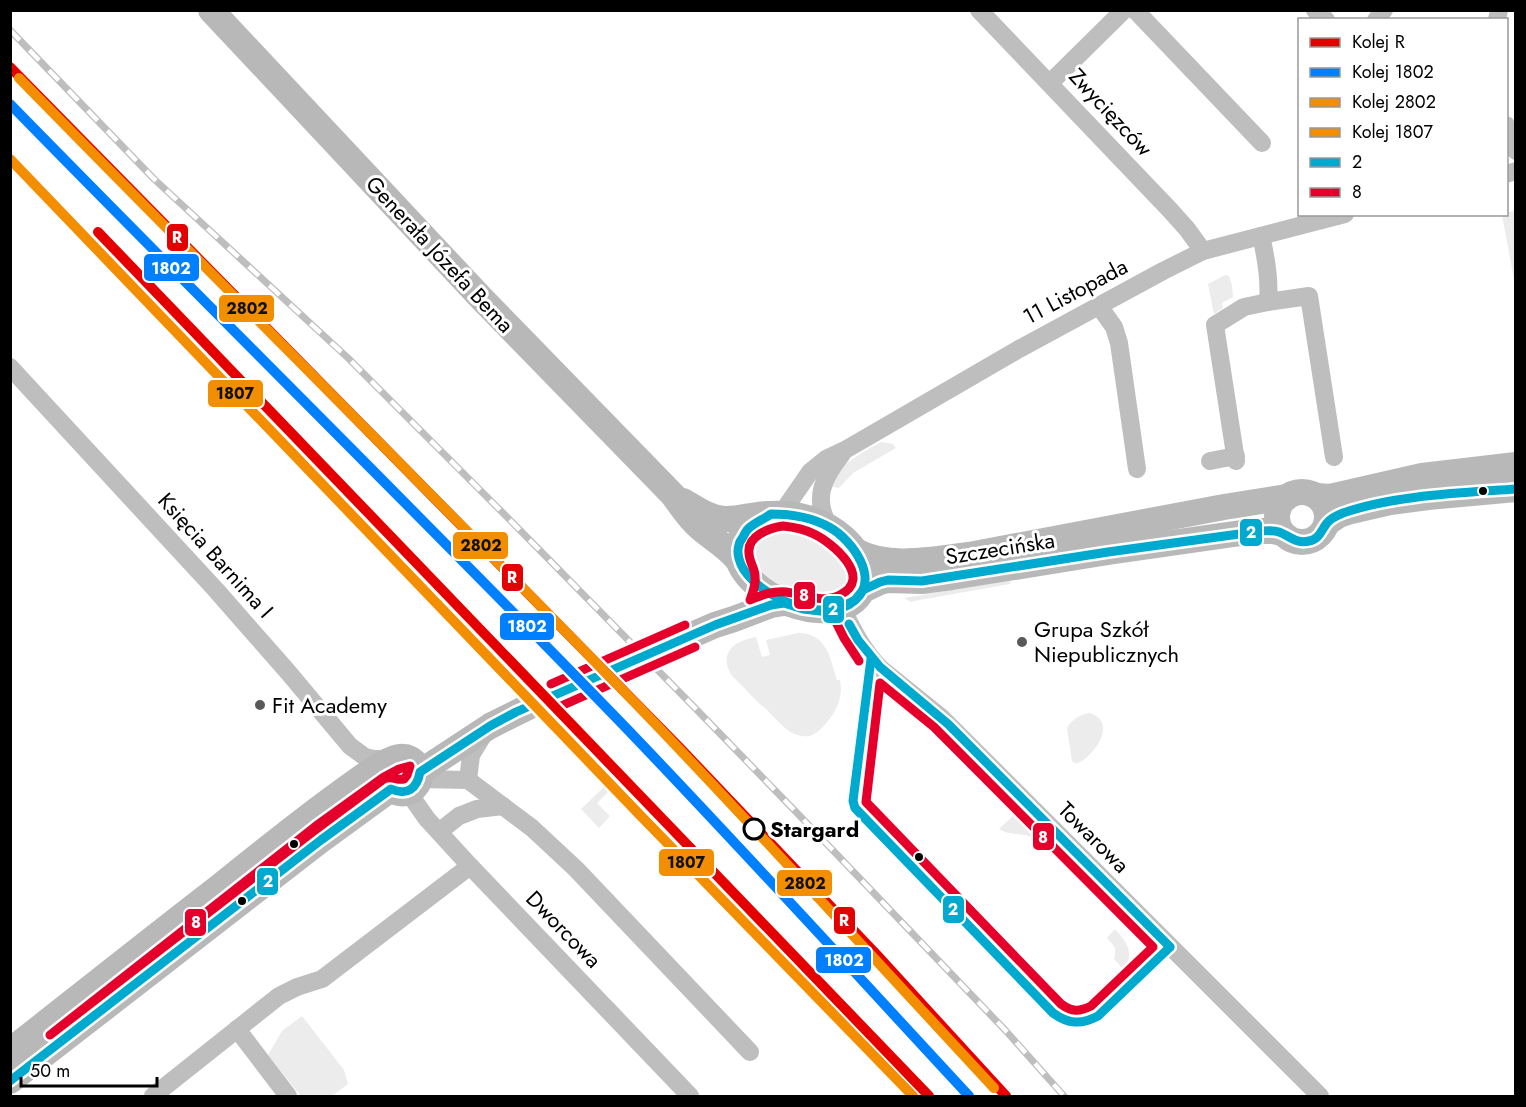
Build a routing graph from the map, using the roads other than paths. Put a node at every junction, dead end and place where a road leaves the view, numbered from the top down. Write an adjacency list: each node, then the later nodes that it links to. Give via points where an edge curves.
1 (211, 10): 21 (main road, Generała Józefa Bema)
2 (979, 10): 5 (street, Zwycięzców)
3 (1124, 10): 5 (street)
4 (1135, 10): 7 (street)
5 (1050, 83): 11 (street, Zwycięzców, via 1170,210)
6 (1508, 131): 8 (street)
7 (1262, 143)
8 (1515, 151)
9 (1336, 216): 10 (street, 11 Listopada)
10 (1261, 236): 11 (street, 11 Listopada); 12 (street)
11 (1203, 251): 13 (street, 11 Listopada)
12 (1268, 302): 16 (street, via 1309,296); 17 (street, via 1244,307 1215,325 1236,459)
13 (1099, 306): 15 (street, 11 Listopada); 19 (street, via 1114,327 1119,343)
14 (10, 367): 37 (street, Księcia Barnima I, via 216,590 350,746)
15 (845, 450): 24 (street, 11 Listopada, via 810,472); 26 (street, 11 Listopada, via 823,484 820,501)
16 (1334, 457)
17 (1210, 461)
18 (1515, 465): 23 (main road, via 1422,476 1330,497)
19 (1137, 469)
20 (1515, 489): 25 (main road, via 1390,502 1339,515)
21 (672, 495): 24 (main road, Generała Józefa Bema, via 722,519); 29 (main road, Generała Józefa Bema, via 689,518 719,541)
22 (1287, 496): 23 (main road, via 1302,492); 27 (main road, via 1278,509); 28 (main road, Szczecińska, via 930,560 875,560)
23 (1317, 496): 25 (main road, via 1326,508)
24 (776, 514): 26 (main road, via 805,517); 29 (main road, via 754,522 739,540)
25 (1327, 523): 27 (main road, via 1313,540 1291,540)
26 (830, 528): 28 (main road)
27 (1282, 533): 30 (main road, Szczecińska, via 1255,531 922,581 888,580)
28 (856, 551): 30 (main road, via 864,568)
29 (740, 565): 31 (main road, via 767,593); 33 (main road, via 743,583 736,600)
30 (862, 590): 32 (main road, via 855,600)
31 (784, 603): 32 (main road, via 803,609); 33 (main road)
32 (842, 607): 49 (street, Towarowa, via 871,659 942,718)
33 (715, 625): 34 (main road)
34 (676, 642)
35 (526, 708): 36 (main road)
36 (490, 726): 37 (main road, via 423,747); 38 (street, via 471,755)
37 (403, 773): 38 (street, Księcia Barnima I); 40 (street, Dworcowa, via 421,811); 43 (main road, via 378,766); 45 (main road)
38 (468, 780): 39 (street)
39 (502, 806): 40 (street, via 459,816); 44 (street, via 576,869)
40 (440, 831): 41 (street, Dworcowa)
41 (470, 866): 42 (street, via 322,979 279,996); 48 (street, Dworcowa)
42 (237, 1029): 46 (street); 47 (street)
43 (10, 1051)
44 (750, 1053)
45 (10, 1081)
46 (153, 1096)
47 (288, 1096)
48 (690, 1096)
49 (1320, 1096)

